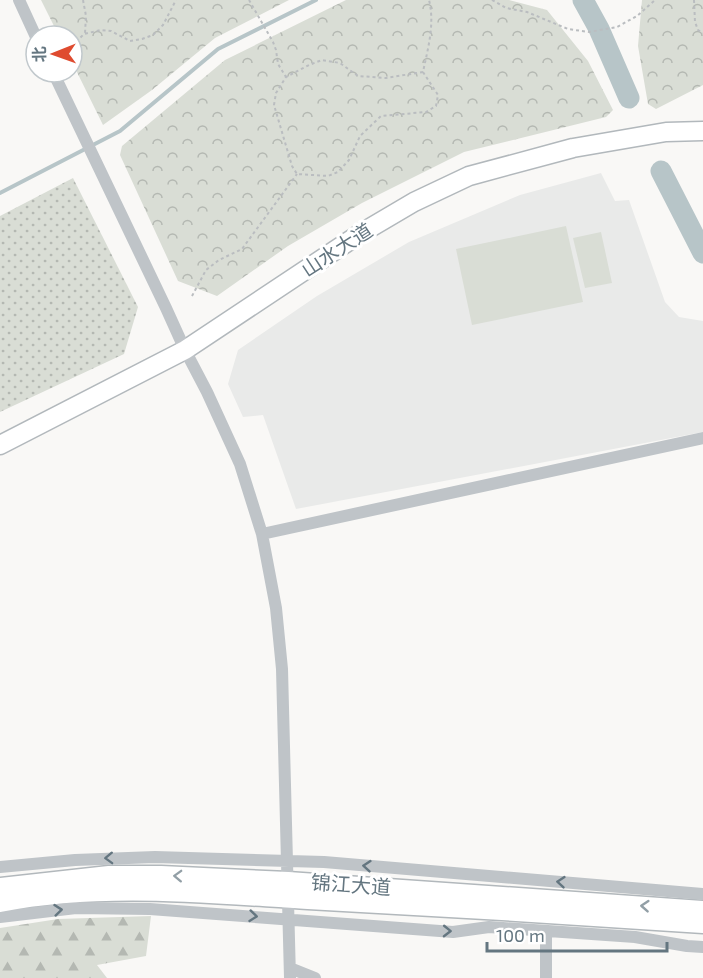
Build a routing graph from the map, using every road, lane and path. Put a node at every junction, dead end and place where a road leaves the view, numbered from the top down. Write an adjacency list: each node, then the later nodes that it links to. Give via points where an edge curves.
1 (19, 0): 9 (street)
2 (83, 0): 11 (path)
3 (176, 0): 11 (path, via 153,35 130,41 111,31)
4 (249, 0): 13 (path, via 273,42)
5 (429, 0): 12 (path, via 432,27)
6 (492, 0): 7 (path, via 568,29 589,32 617,27)
7 (655, 0)
8 (694, 0): 10 (path, via 695,22)
9 (30, 24)
10 (703, 33)
11 (84, 34)
12 (423, 72): 13 (path, via 386,78 358,76 340,63 322,60); 16 (path, via 438,94 436,106 426,112 381,116 360,136 349,160 338,172 328,176)
13 (286, 77): 16 (path, via 274,105)
14 (59, 84): 18 (street)
15 (703, 130): 18 (street, 山水大道, via 666,132 573,148 469,176 358,235)
16 (297, 174): 17 (path, via 242,249 206,270)
17 (192, 296)
18 (184, 350): 20 (street, 山水大道); 21 (street, via 240,464)
19 (703, 438): 21 (street)
20 (0, 445)
21 (262, 534): 22 (street, via 276,608 282,669)
22 (287, 861): 23 (street, one-way to 23, via 154,857); 25 (street); 26 (street, one-way to 22)
23 (0, 867)
24 (0, 887): 25 (street, 锦江大道, one-way to 24, via 161,875 109,875)
25 (288, 890): 27 (street, 锦江大道, via 76,892); 28 (street, 锦江大道, one-way to 25); 30 (street); 31 (street, 锦江大道)
26 (703, 894)
27 (0, 903)
28 (703, 910)
29 (0, 917): 30 (street, one-way to 30, via 114,908)
30 (289, 920): 32 (street, one-way to 32, via 453,932 489,927); 34 (street)
31 (703, 924)
32 (546, 931): 33 (street, via 635,937); 36 (street)
33 (703, 947)
34 (290, 973): 35 (street)
35 (315, 978)
36 (546, 978)

